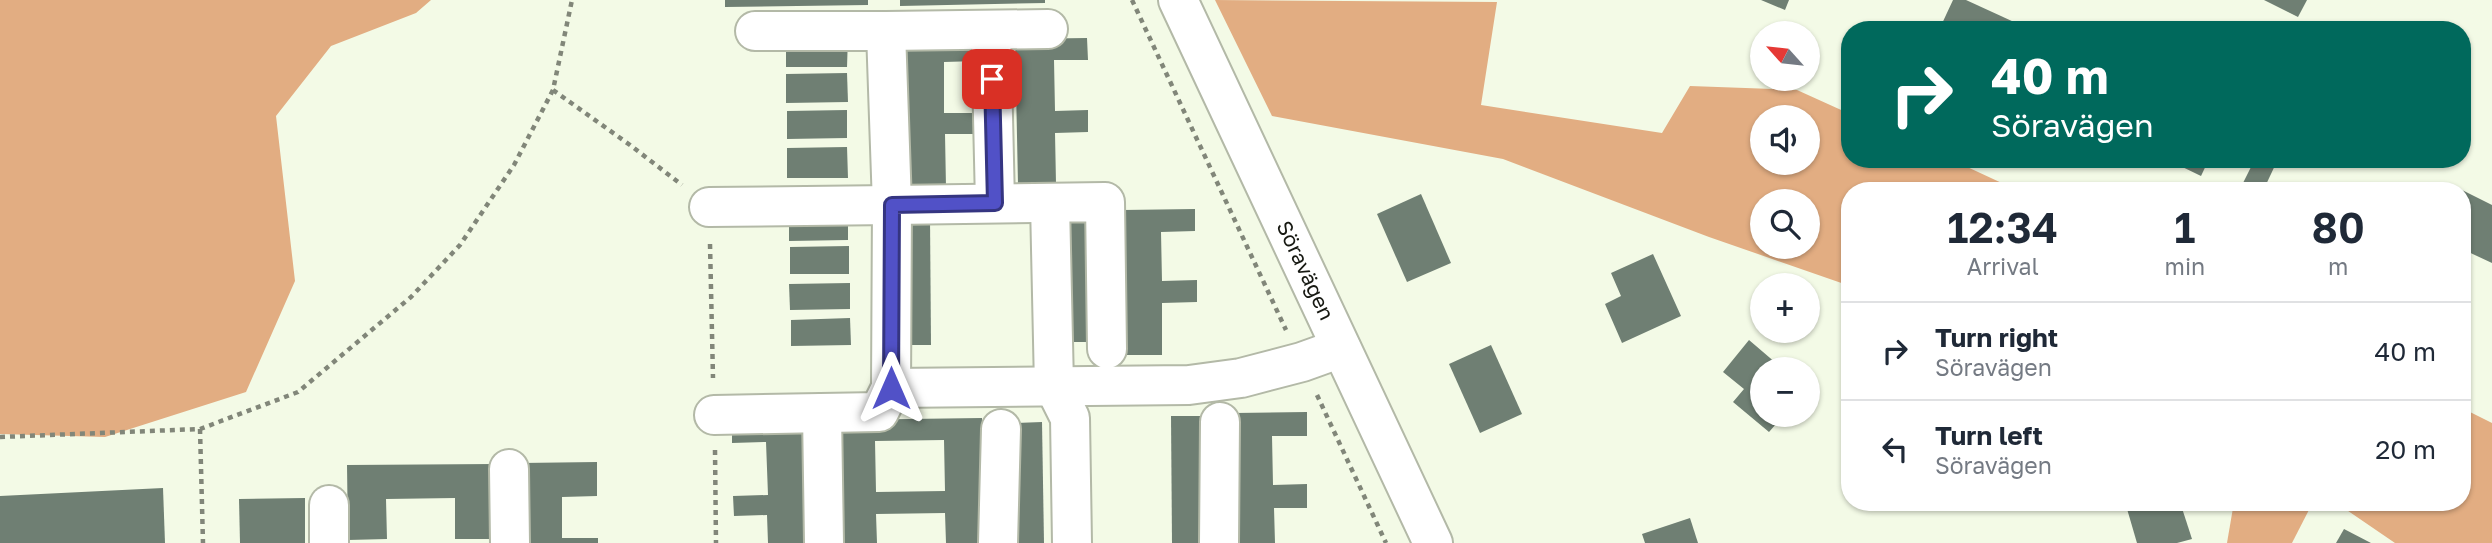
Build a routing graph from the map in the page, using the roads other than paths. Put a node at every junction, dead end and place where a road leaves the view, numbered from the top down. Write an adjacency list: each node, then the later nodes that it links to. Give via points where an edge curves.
1 (1178, 0): 10 (street, Söravägen)
2 (1048, 29): 3 (street)
3 (991, 30): 5 (street); 6 (street)
4 (755, 31): 5 (street)
5 (886, 31): 8 (street)
6 (995, 203): 7 (street); 8 (street)
7 (1050, 203): 11 (street, via 1105,202); 13 (street)
8 (892, 205): 9 (street); 12 (street)
9 (709, 207)
10 (1341, 348): 13 (street, via 1241,378); 26 (street, Söravägen)
11 (1107, 349)
12 (891, 388): 13 (street); 14 (street, via 880,412)
13 (1062, 402): 24 (street)
14 (822, 413): 15 (street); 22 (street)
15 (714, 415)
16 (1220, 422): 25 (street)
17 (1001, 429): 23 (street)
18 (509, 469): 21 (street)
19 (329, 505): 20 (street)
20 (329, 543)
21 (510, 543)
22 (824, 543)
23 (998, 543)
24 (1072, 543)
25 (1219, 543)
26 (1433, 543)

